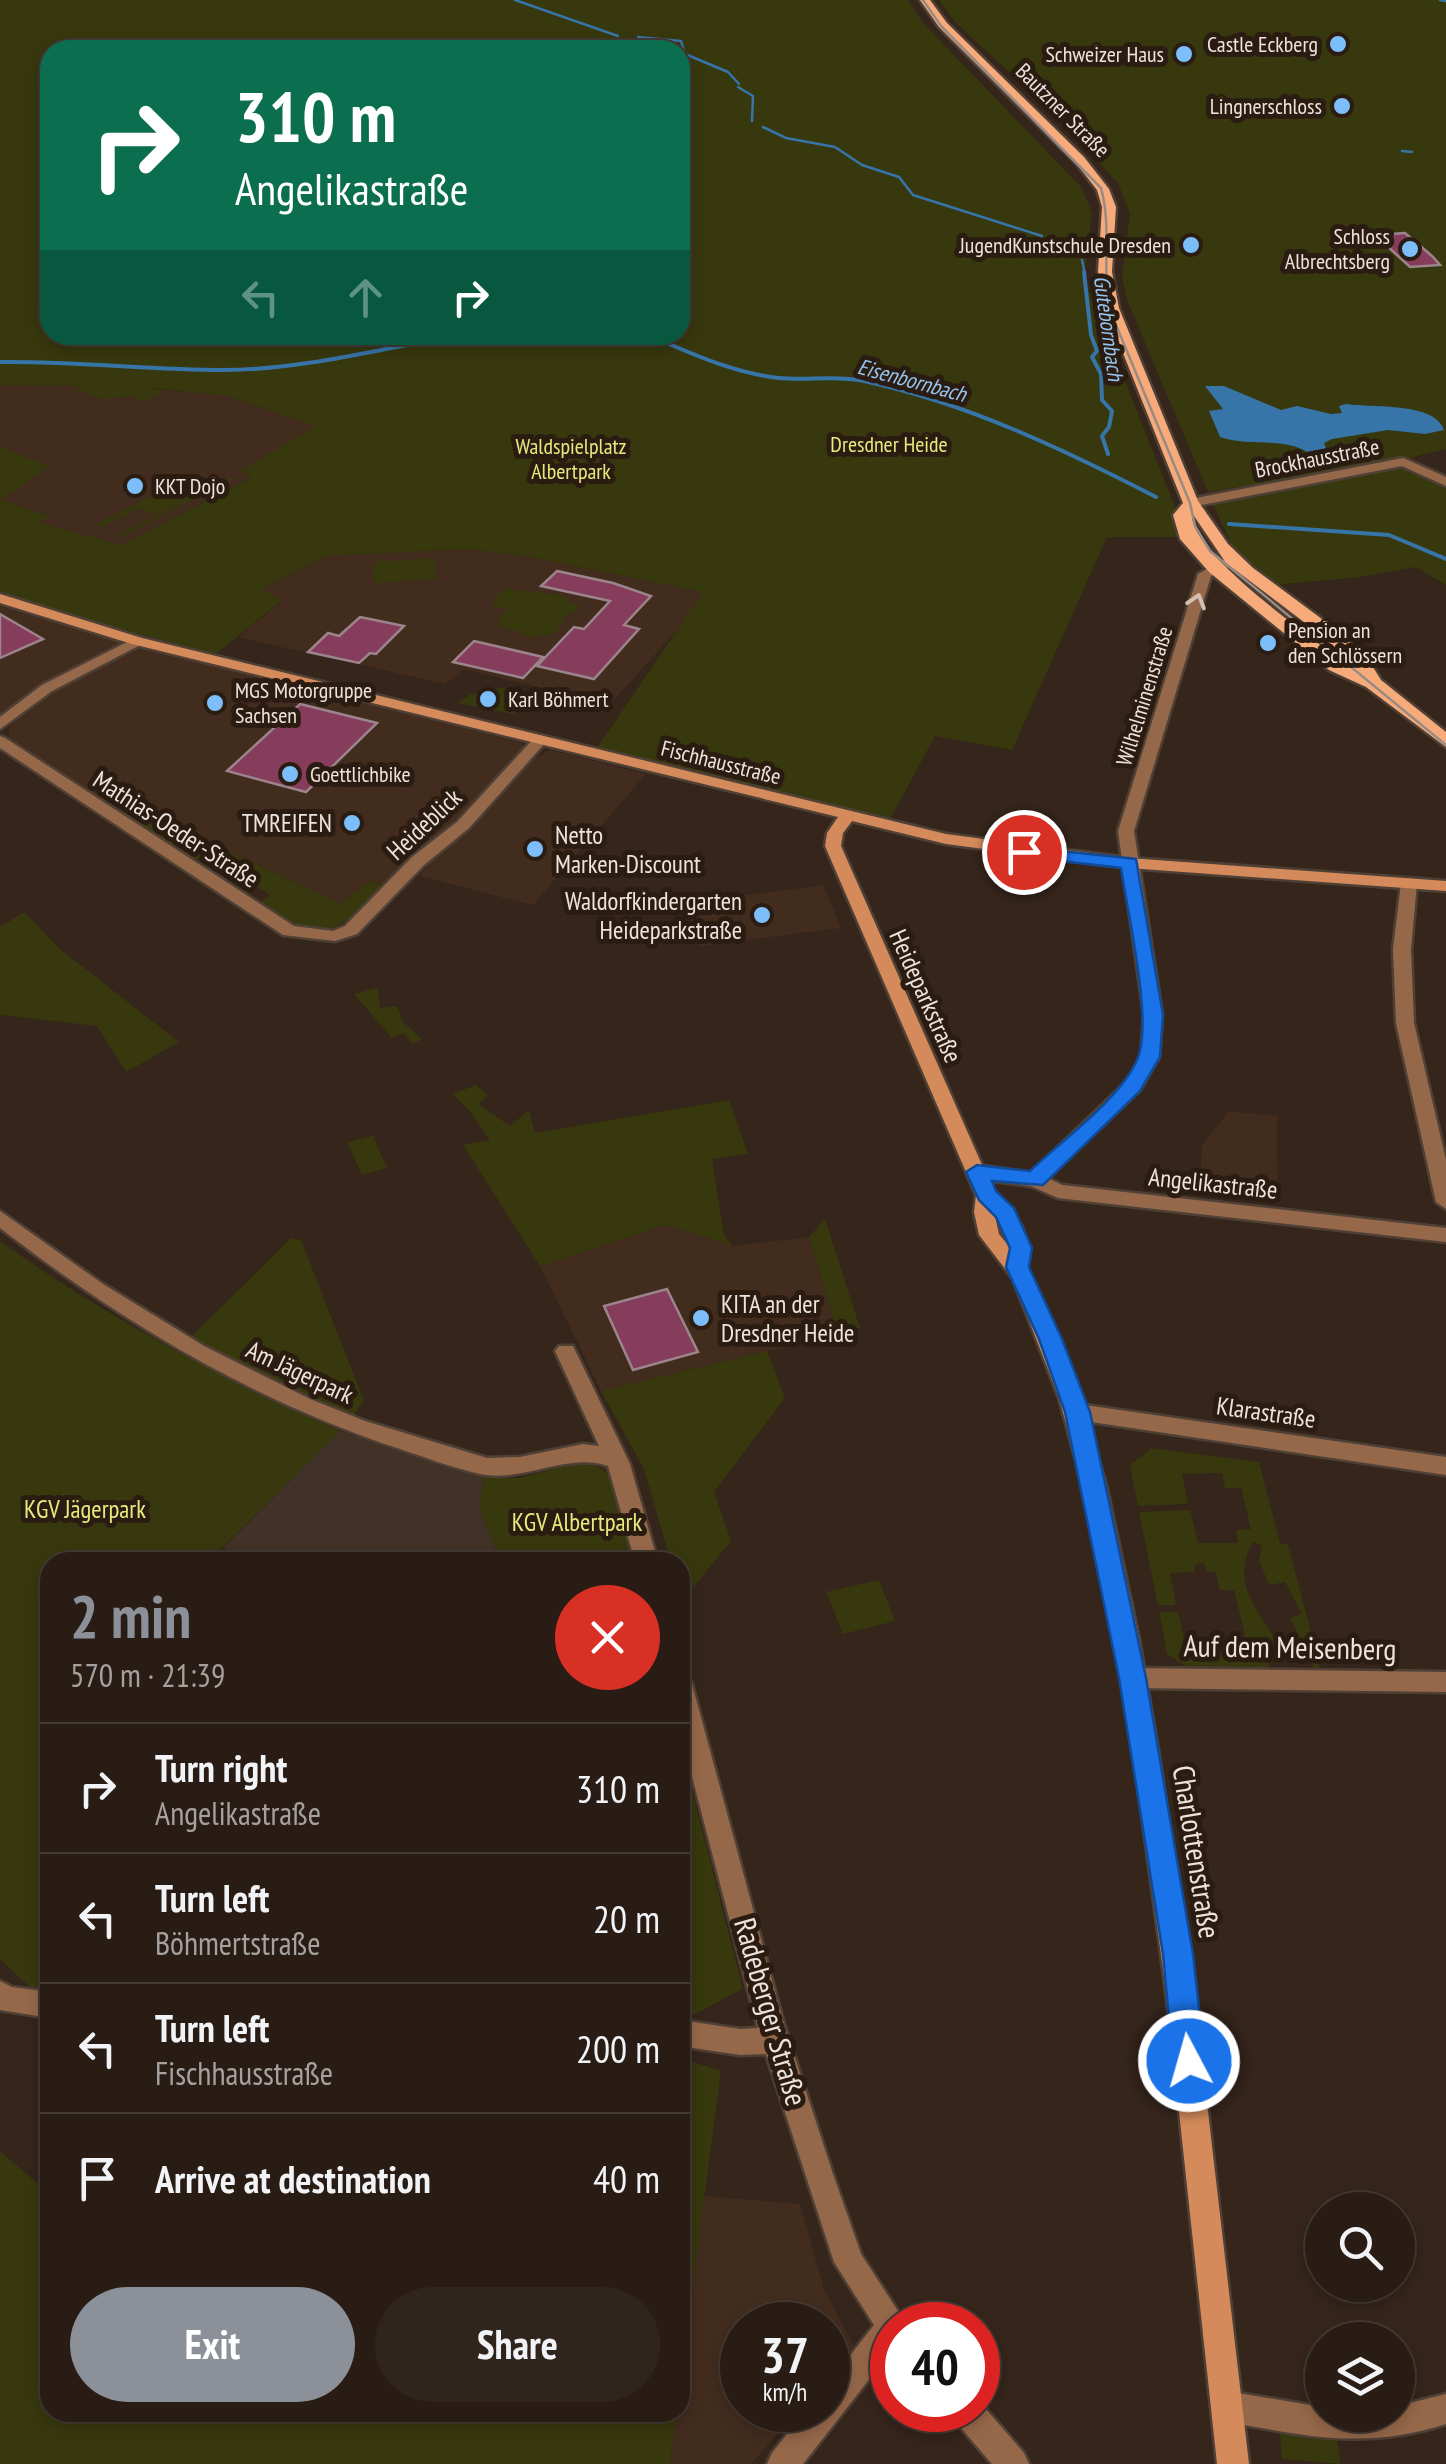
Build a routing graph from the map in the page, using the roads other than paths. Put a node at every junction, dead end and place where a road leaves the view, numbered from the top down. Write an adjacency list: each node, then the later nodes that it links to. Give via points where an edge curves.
1 (925, 0): 3 (main road, Bautzner Straße, via 1103,189 1110,207 1105,272 1112,308)
2 (1446, 482): 3 (street, Brockhausstraße, via 1403,462)
3 (1192, 503): 4 (main road, Bautzner Straße, via 1207,518); 4 (main road, Bautzner Straße, via 1181,516 1182,530)
4 (1223, 563): 10 (main road, Bautzner Straße, via 1350,654 1372,683); 12 (street, Wilhelminenstraße, one-way to 4, via 1126,831 1205,574)
5 (0, 598): 6 (main road, Fischhausstraße)
6 (137, 641): 7 (street, via 47,688); 8 (main road, Fischhausstraße)
7 (0, 724)
8 (540, 740): 11 (main road, Fischhausstraße); 15 (street, Heideblick, via 364,920)
9 (0, 741): 15 (street, Mathias-Oeder-Straße, via 289,930)
10 (1446, 741)
11 (846, 818): 12 (main road, Fischhausstraße, via 987,847); 16 (main road, Heideparkstraße, via 833,846)
12 (1129, 863): 13 (main road, Fischhausstraße); 17 (street, Wilhelminenstraße, via 1153,1015 1150,1057 1133,1086)
13 (1410, 884): 14 (main road, Fischhausstraße); 19 (street, via 1402,950 1405,1023)
14 (1446, 886)
15 (335, 936)
16 (977, 1172): 17 (street, Angelikastraße); 18 (main road, Heideparkstraße)
17 (1035, 1180): 21 (street, Angelikastraße, via 1058,1191)
18 (986, 1195): 23 (main road, Charlottenstraße, via 982,1218 998,1252 1017,1267)
19 (1446, 1202)
20 (0, 1218): 24 (street, Am Jägerpark, via 80,1281 189,1349 354,1428 486,1467 590,1451)
21 (1446, 1234)
22 (566, 1351): 24 (street)
23 (1078, 1412): 25 (street, Klarastraße); 27 (main road, Charlottenstraße)
24 (614, 1459): 26 (street)
25 (1446, 1466)
26 (644, 1552)
27 (1132, 1678): 28 (street, Auf dem Meisenberg); 35 (main road, Charlottenstraße, via 1178,1954)
28 (1446, 1682)
29 (690, 1721): 33 (street, Radeberger Straße)
30 (0, 1994): 31 (street)
31 (40, 2004)
32 (690, 2034): 33 (street)
33 (775, 2040): 34 (street, Radeberger Straße, via 849,2262 892,2326)
34 (850, 2380)
35 (1226, 2406): 36 (street, via 1382,2427); 41 (main road, Charlottenstraße)
36 (1446, 2409)
37 (809, 2432): 39 (street, Radeberger Straße)
38 (985, 2432): 40 (street)
39 (784, 2464)
40 (1013, 2464)
41 (1233, 2464)

